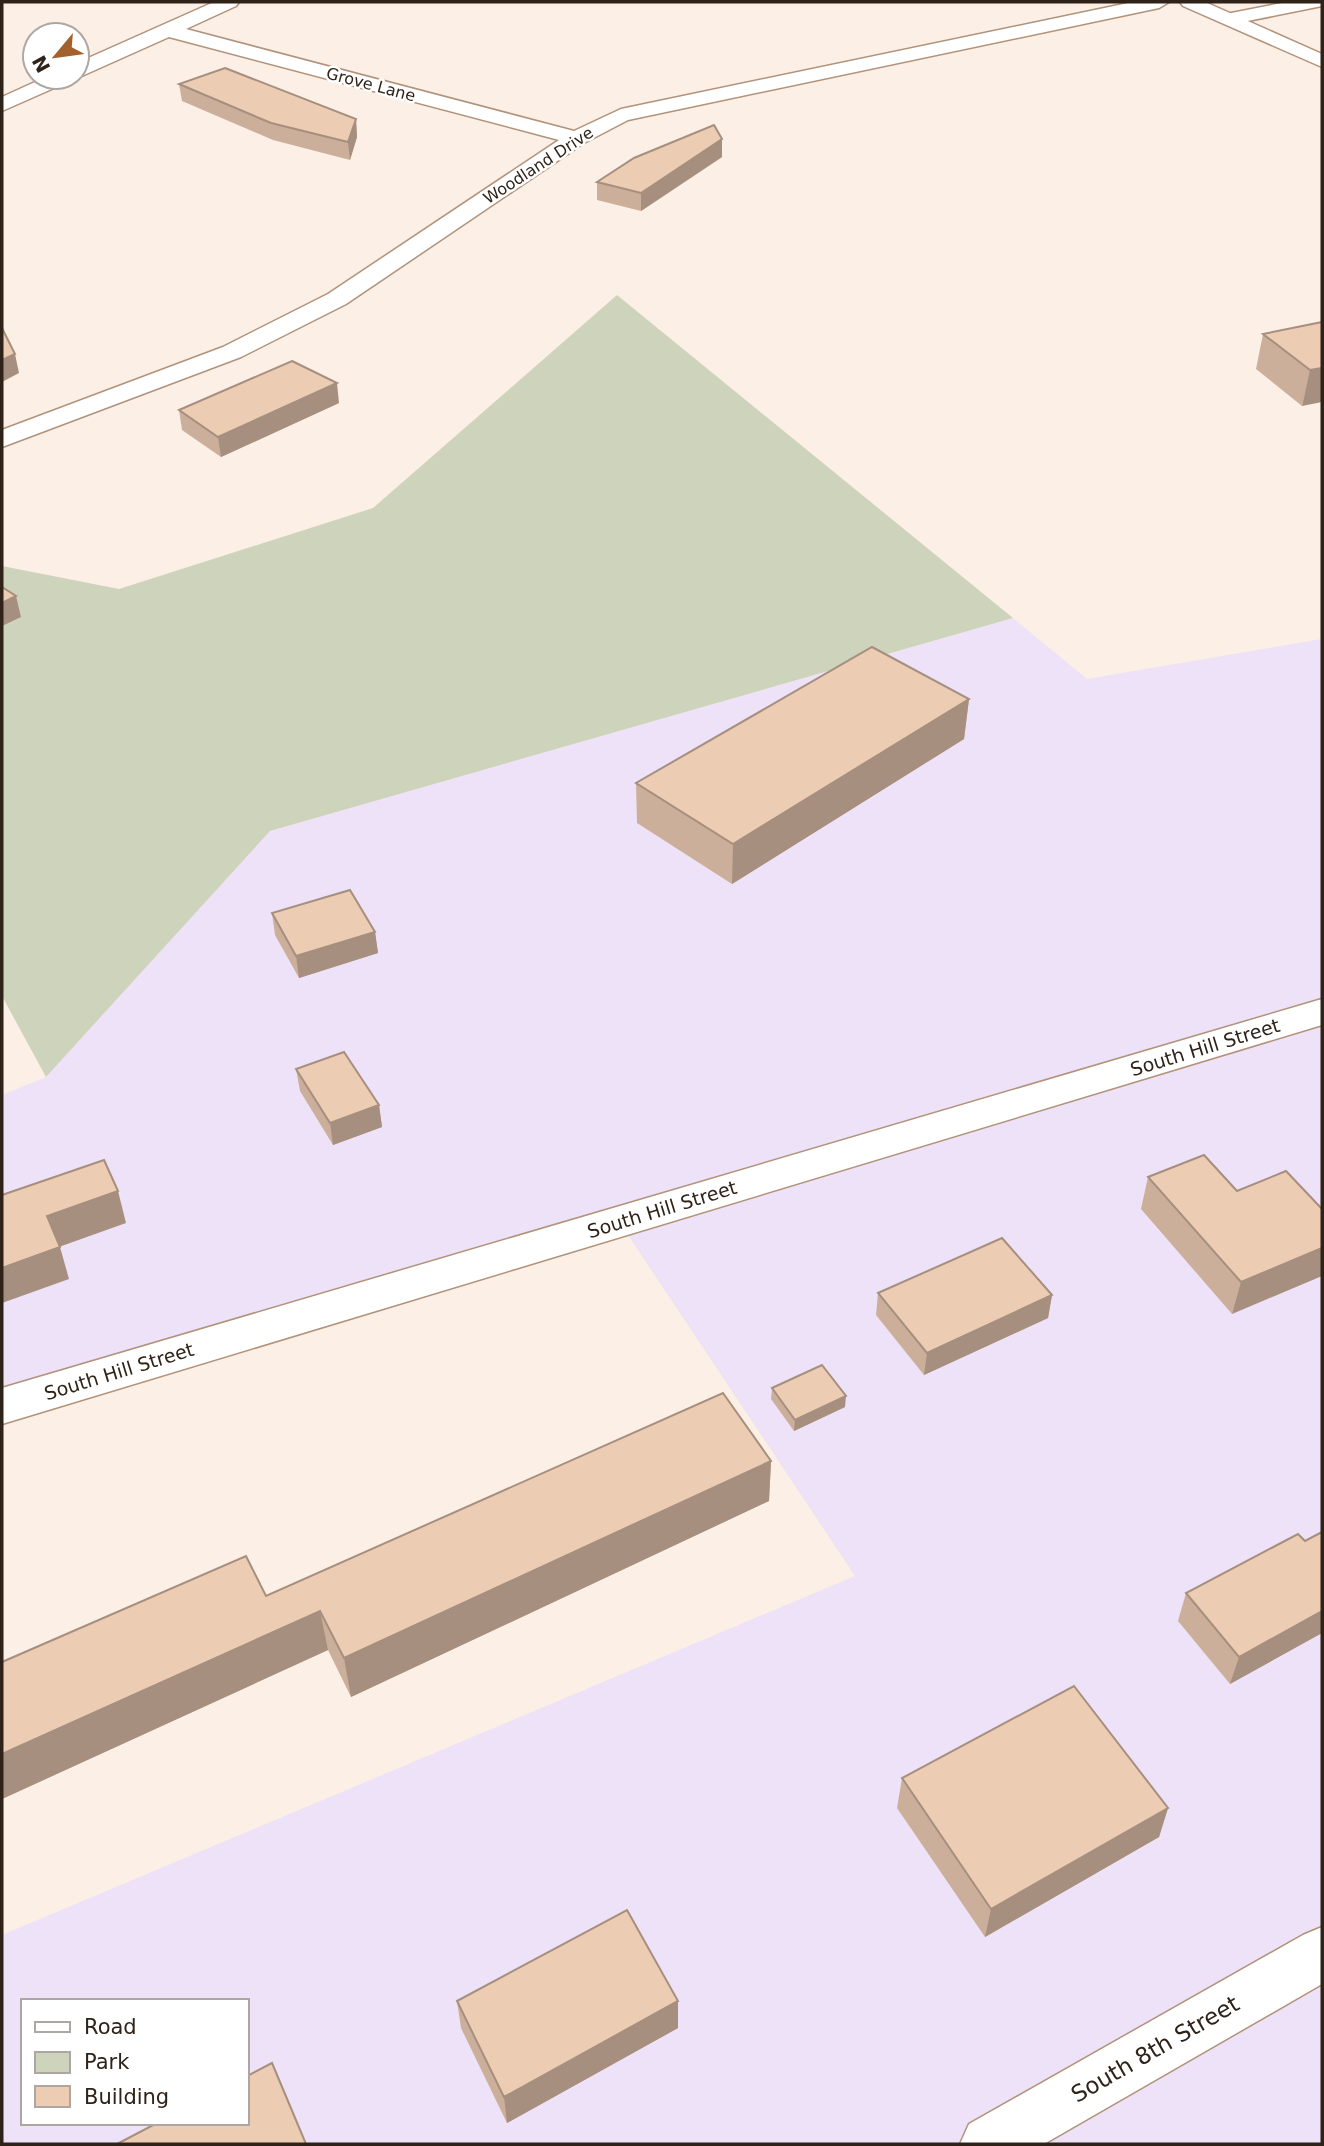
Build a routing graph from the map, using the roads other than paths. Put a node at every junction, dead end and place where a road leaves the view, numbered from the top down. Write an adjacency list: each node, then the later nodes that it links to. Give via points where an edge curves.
1 (229, 2): 7 (street)
2 (1159, 2): 12 (street, Woodland Drive, via 621,115)
3 (1190, 2): 6 (street)
4 (1316, 2): 6 (street)
5 (1322, 5): 6 (street)
6 (1237, 23): 8 (street)
7 (167, 30): 9 (street); 12 (street, Grove Lane)
8 (1322, 61)
9 (91, 65)
10 (32, 91): 11 (street)
11 (2, 105)
12 (576, 138): 13 (street, Woodland Drive, via 337,299 232,352)
13 (2, 439)
14 (1322, 1012): 15 (street, South Hill Street)
15 (2, 1406)
16 (1322, 1954): 17 (street, South 8th Street)
17 (989, 2144)

